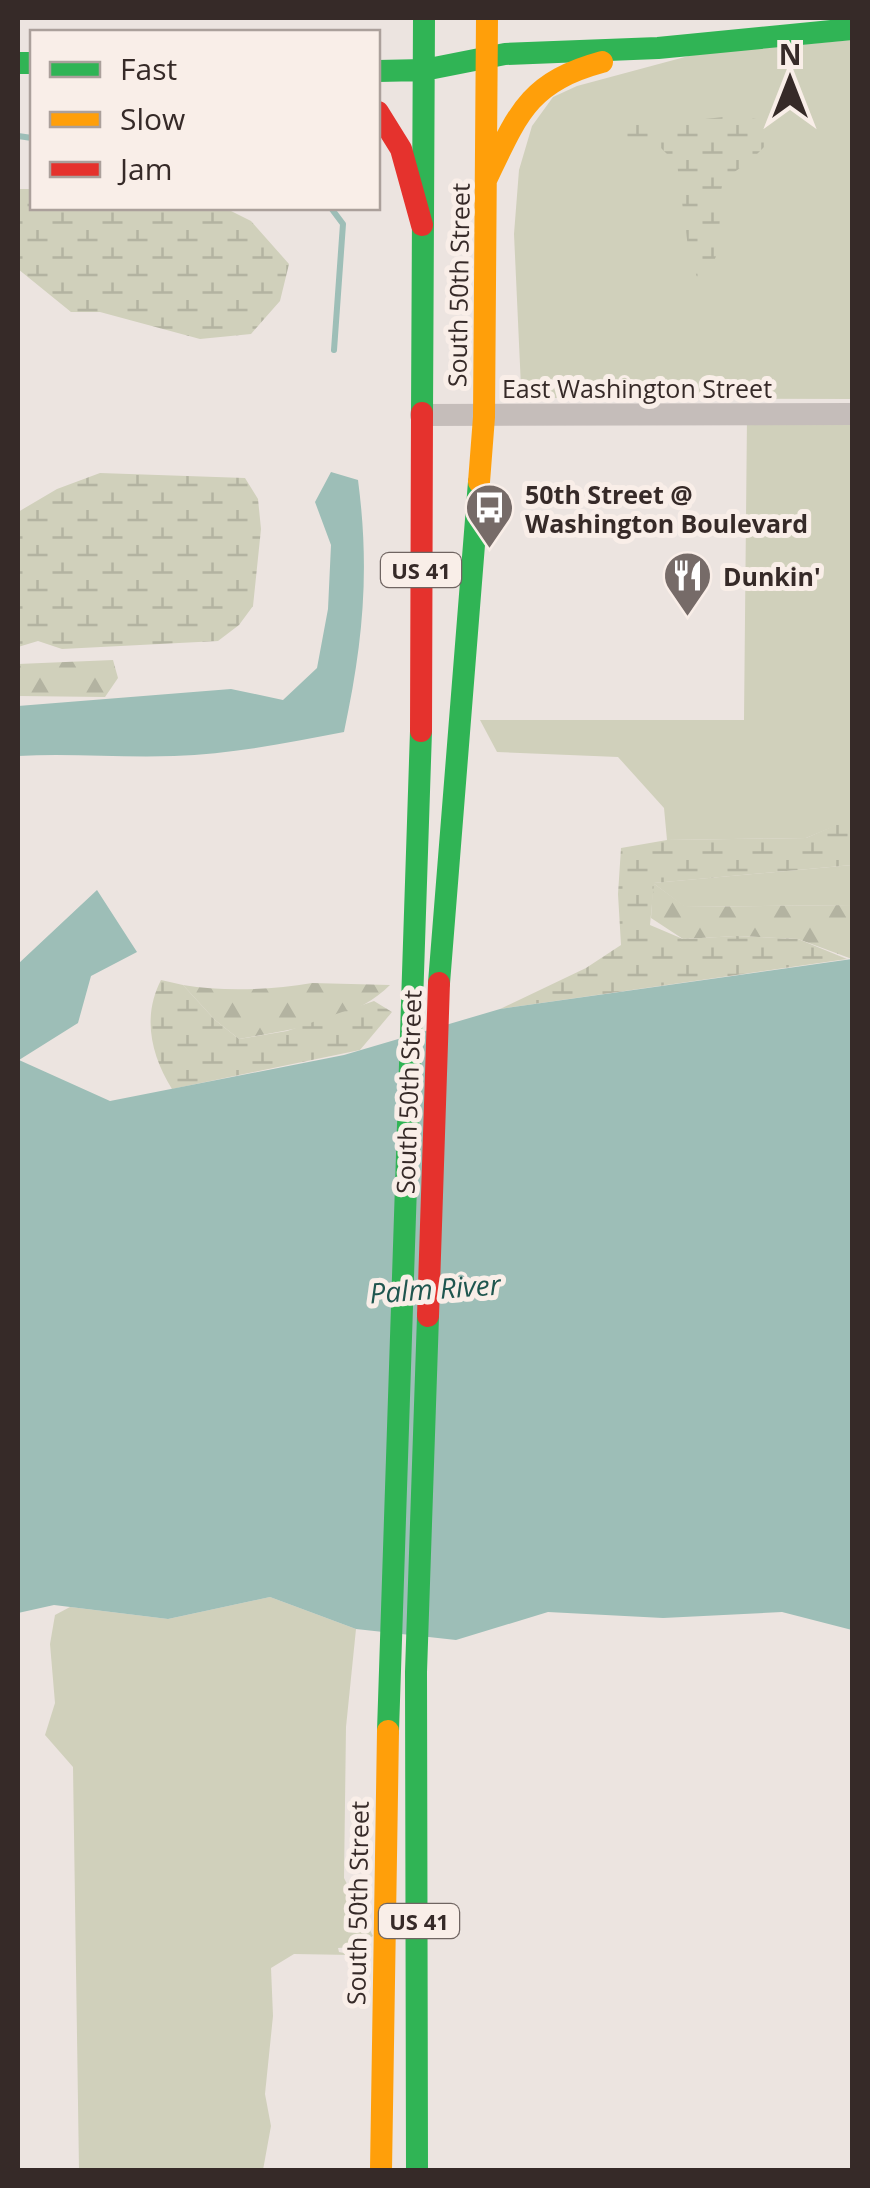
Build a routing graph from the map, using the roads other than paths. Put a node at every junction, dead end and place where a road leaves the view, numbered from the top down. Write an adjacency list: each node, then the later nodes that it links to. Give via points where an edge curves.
1 (424, 18): 6 (main road, South 50th Street / US 41)
2 (487, 18): 5 (main road, South 50th Street / US 41)
3 (852, 29): 4 (main road)
4 (658, 48): 5 (main road); 9 (main road, via 552,81 524,110)
5 (487, 57): 6 (main road); 9 (main road, South 50th Street / US 41)
6 (424, 70): 7 (main road); 10 (main road, South 50th Street / US 41)
7 (380, 71)
8 (380, 115): 10 (main road, via 401,149)
9 (487, 178): 13 (main road, South 50th Street / US 41)
10 (422, 225): 12 (main road, South 50th Street / US 41)
11 (852, 414): 13 (street, East Washington Street)
12 (422, 415): 13 (street, East Washington Street); 14 (main road, South 50th Street / US 41, via 420,726 389,1671)
13 (484, 417): 15 (main road, South 50th Street / US 41, via 440,946 416,1672)
14 (381, 2170)
15 (417, 2170)

